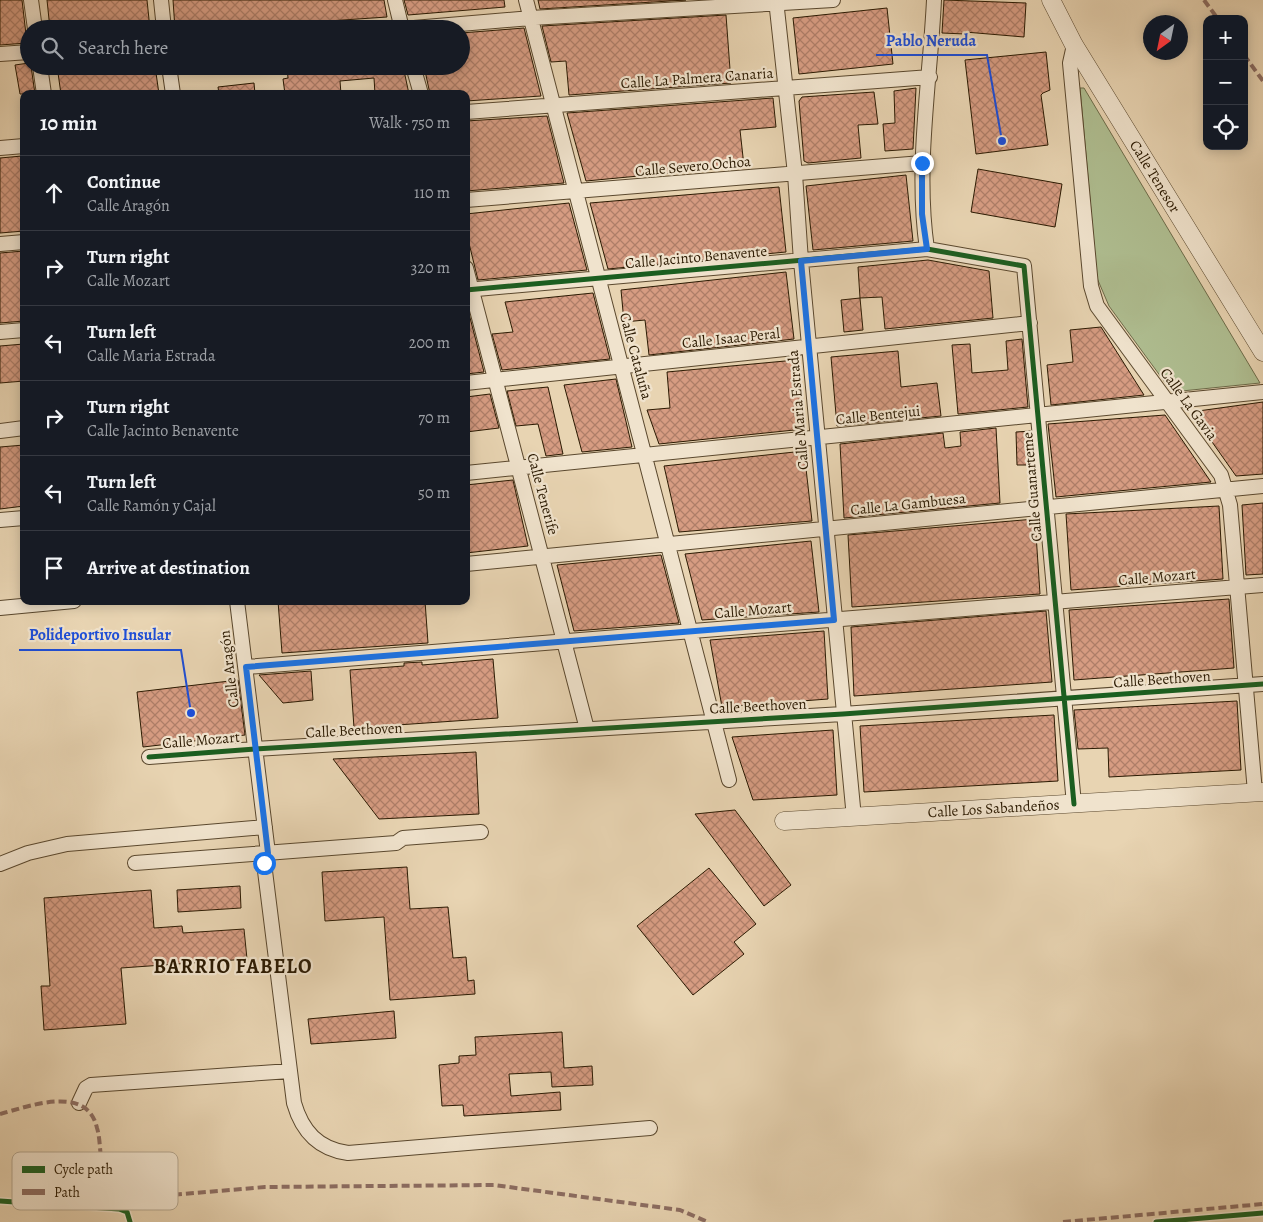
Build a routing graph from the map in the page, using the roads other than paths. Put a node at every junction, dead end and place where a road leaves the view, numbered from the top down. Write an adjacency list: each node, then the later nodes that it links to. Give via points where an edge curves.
1 (31, 0): 10 (street)
2 (161, 0): 11 (street)
3 (395, 0): 12 (street)
4 (526, 0): 9 (street, Calle Cataluña)
5 (833, 0): 8 (street)
6 (934, 0): 20 (street)
7 (1051, 0): 14 (street, Calle Tenesor)
8 (776, 2): 9 (street); 21 (street, Calle Maria Estrada)
9 (531, 18): 13 (street); 25 (street, Calle Cataluña)
10 (34, 20)
11 (163, 20)
12 (400, 20)
13 (470, 23)
14 (1074, 45): 44 (street, Calle Tenesor); 49 (street, Calle La Gavia, via 1070,62 1091,286 1097,306)
15 (20, 53): 16 (street)
16 (0, 54)
17 (41, 75): 22 (street)
18 (170, 75): 23 (street)
19 (416, 75): 24 (street)
20 (930, 77): 21 (street, Calle La Palmera Canaria); 29 (street)
21 (786, 88): 25 (street, Calle La Palmera Canaria); 30 (street, Calle Maria Estrada)
22 (43, 90)
23 (172, 90)
24 (420, 90)
25 (554, 106): 26 (street, Calle La Palmera Canaria); 31 (street, Calle Cataluña)
26 (470, 112)
27 (20, 146): 28 (street)
28 (0, 148)
29 (922, 163): 30 (street, Calle Severo Ochoa); 35 (street, via 922,214)
30 (795, 174): 31 (street, Calle Severo Ochoa); 36 (street, Calle Maria Estrada)
31 (576, 191): 32 (street, Calle Severo Ochoa); 37 (street, Calle Cataluña)
32 (470, 200)
33 (20, 242): 34 (street)
34 (0, 244)
35 (927, 249): 36 (street, Calle Jacinto Benavente); 40 (street, Calle Guanarteme, via 1024,266)
36 (801, 261): 37 (street, Calle Jacinto Benavente); 43 (street, Calle Maria Estrada)
37 (599, 279): 38 (street, Calle Jacinto Benavente); 45 (street, Calle Cataluña)
38 (470, 290)
39 (470, 293): 46 (street, Calle Tenerife)
40 (1030, 322): 43 (street, Calle Isaac Peral); 50 (street, Calle Guanarteme)
41 (20, 330): 42 (street)
42 (0, 332)
43 (809, 346): 45 (street, Calle Isaac Peral); 53 (street, Calle Maria Estrada)
44 (1263, 352)
45 (622, 366): 46 (street, Calle Isaac Peral); 54 (street, Calle Cataluña)
46 (496, 380): 47 (street, Calle Isaac Peral); 55 (street, Calle Tenerife)
47 (470, 383)
48 (1263, 392): 49 (street, Calle Bentejui)
49 (1167, 402): 50 (street, Calle Bentejui); 58 (street, Calle La Gavia, via 1221,475)
50 (1038, 415): 53 (street, Calle Bentejui); 59 (street, Calle Guanarteme)
51 (20, 428): 52 (street)
52 (0, 431)
53 (817, 438): 54 (street, Calle Bentejui); 62 (street, Calle Maria Estrada)
54 (646, 455): 55 (street, Calle Bentejui); 63 (street, Calle Cataluña)
55 (519, 468): 56 (street, Calle Bentejui); 64 (street, Calle Tenerife)
56 (470, 473)
57 (1263, 486): 58 (street, Calle La Gambuesa)
58 (1226, 489): 59 (street, Calle La Gambuesa); 67 (street, Calle La Gavia)
59 (1045, 507): 62 (street, Calle La Gambuesa); 68 (street, Calle Guanarteme)
60 (20, 518): 61 (street)
61 (0, 520)
62 (826, 528): 63 (street, Calle La Gambuesa); 72 (street, Calle Maria Estrada)
63 (669, 544): 64 (street, Calle La Gambuesa); 73 (street, Calle Cataluña)
64 (542, 556): 65 (street, Calle La Gambuesa); 74 (street, Calle Tenerife)
65 (470, 564)
66 (1263, 585): 67 (street, Calle Mozart)
67 (1238, 587): 68 (street, Calle Mozart); 77 (street, Calle La Gavia)
68 (1054, 602): 72 (street, Calle Mozart); 78 (street, Calle Guanarteme)
69 (32, 605): 71 (street)
70 (238, 605): 75 (street, Calle Aragón)
71 (0, 608)
72 (834, 620): 73 (street, Calle Mozart); 79 (street, Calle Maria Estrada)
73 (692, 631): 74 (street, Calle Mozart); 80 (street, Calle Cataluña)
74 (565, 642): 75 (street, Calle Mozart); 81 (street, Calle Tenerife)
75 (246, 667): 82 (street, Calle Aragón)
76 (1263, 684): 77 (street, Calle Beethoven)
77 (1246, 685): 78 (street, Calle Beethoven); 85 (street, Calle La Gavia)
78 (1064, 699): 79 (street, Calle Beethoven); 86 (street, Calle Guanarteme)
79 (843, 714): 80 (street, Calle Beethoven); 87 (street, Calle Maria Estrada)
80 (713, 721): 81 (street, Calle Beethoven); 84 (street, Calle Cataluña)
81 (587, 729): 82 (street, Calle Beethoven)
82 (255, 748): 83 (street, Calle Mozart); 89 (street, Calle Aragón)
83 (150, 757)
84 (729, 780)
85 (1259, 792): 86 (street, Calle Los Sabandeños)
86 (1074, 804): 87 (street, Calle Los Sabandeños)
87 (854, 818): 88 (street, Calle Los Sabandeños)
88 (784, 821)
89 (265, 827): 91 (street, Calle Aragón); 93 (street, via 67,844 28,853)
90 (481, 832): 91 (street, via 403,838 396,843)
91 (268, 853): 92 (street); 94 (street, Calle Aragón, via 264,863)
92 (135, 863)
93 (0, 864)
94 (290, 1071): 95 (street, via 91,1085); 96 (street, Calle Aragón, via 294,1103 306,1131 321,1144 338,1152)
95 (79, 1103)
96 (650, 1128)

